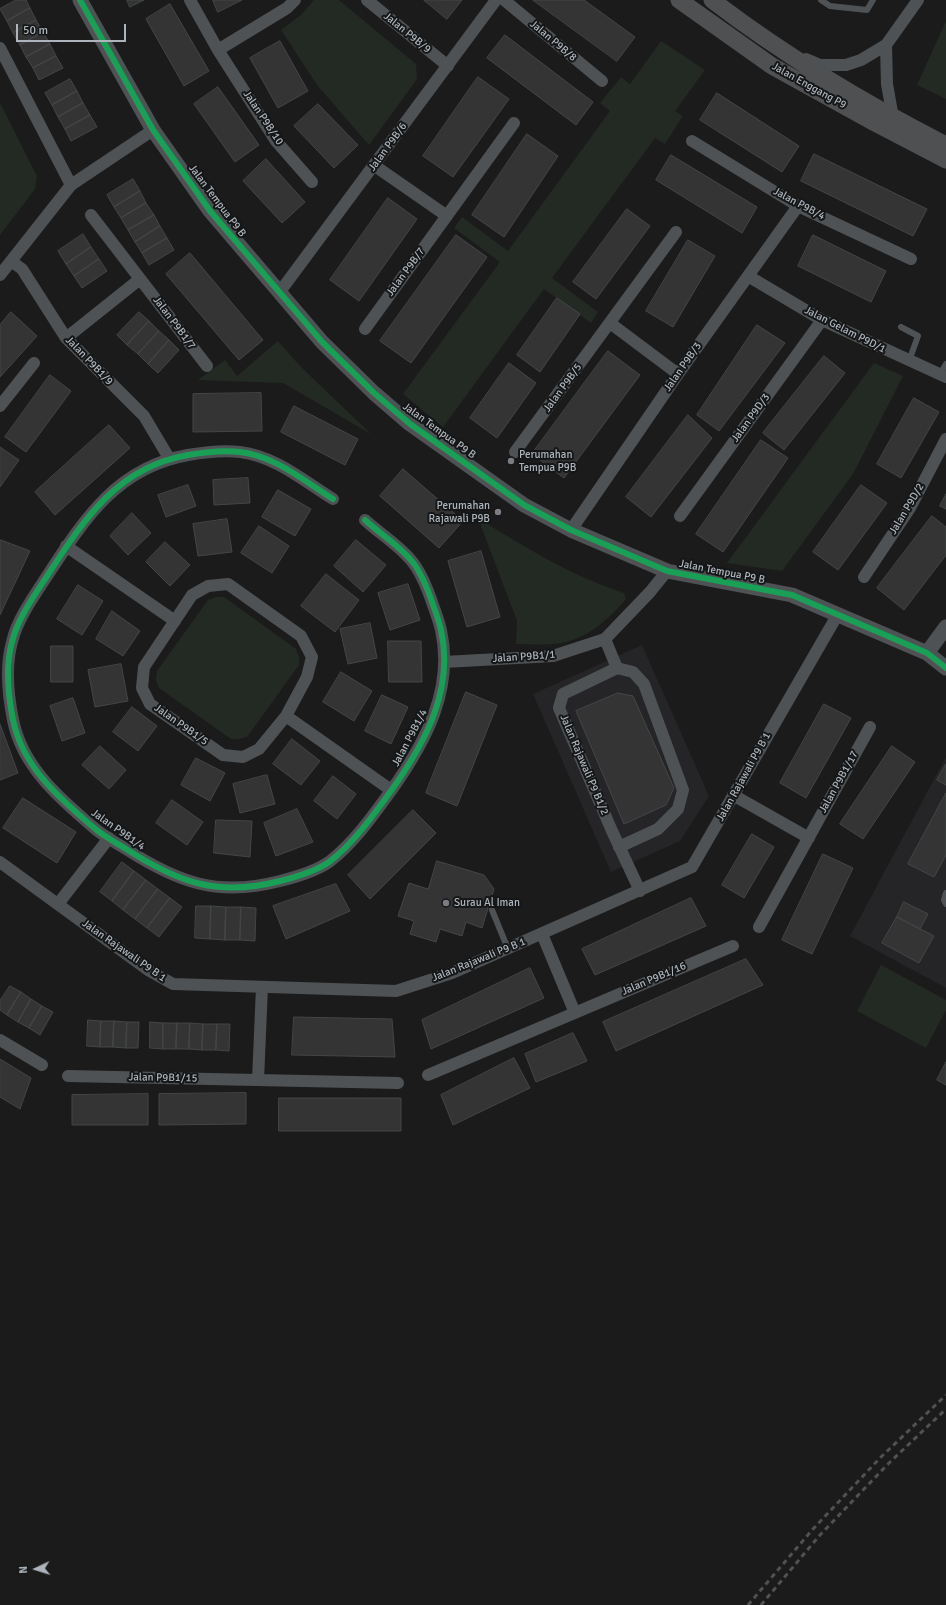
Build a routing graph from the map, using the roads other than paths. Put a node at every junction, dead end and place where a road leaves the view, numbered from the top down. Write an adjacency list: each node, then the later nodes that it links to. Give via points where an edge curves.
1 (80, 0): 20 (street, Jalan Tempua P9 B)
2 (190, 0): 13 (street, Jalan P9B/10)
3 (295, 0): 13 (street, via 288,8)
4 (367, 0): 16 (street, Jalan P9B/9)
5 (496, 0): 16 (street, Jalan P9B/6)
6 (504, 0): 17 (street, Jalan P9B/8)
7 (679, 0): 23 (main road, Jalan Enggang P9, via 772,66)
8 (712, 0): 14 (main road, Jalan Enggang P9)
9 (821, 0): 10 (lane, via 830,6 867,10)
10 (873, 0)
11 (918, 0): 12 (street)
12 (886, 45): 14 (street, via 861,60 846,65 820,64); 18 (street, via 887,84)
13 (218, 50): 25 (street, Jalan P9B/10, via 276,141)
14 (784, 52): 18 (main road, Jalan Enggang P9)
15 (1, 53): 26 (street)
16 (448, 66): 24 (street, Jalan P9B/6)
17 (602, 81)
18 (893, 118): 22 (main road, Jalan Enggang P9)
19 (514, 123): 29 (street, Jalan P9B/7)
20 (153, 130): 26 (street); 36 (street, Jalan Tempua P9 B, via 210,211)
21 (692, 141): 27 (street, Jalan P9B/4)
22 (946, 145)
23 (946, 160)
24 (375, 166): 29 (street); 36 (street, Jalan P9B/6)
25 (312, 182)
26 (71, 186): 32 (street)
27 (798, 206): 31 (street, Jalan P9B/4); 34 (street, Jalan P9B/3)
28 (91, 215): 35 (street, Jalan P9B1/7)
29 (447, 216): 40 (street, Jalan P9B/7)
30 (676, 232): 38 (street, Jalan P9B/5)
31 (911, 259)
32 (11, 261): 33 (street); 41 (street, Jalan P9B1/9, via 22,269)
33 (0, 275)
34 (748, 276): 37 (street, Jalan Gelam P9D/1); 46 (street, Jalan P9B/3)
35 (140, 279): 41 (street); 44 (street, Jalan P9B1/7)
36 (280, 293): 54 (street, Jalan Tempua P9 B, via 322,342 410,424 524,505)
37 (822, 320): 42 (street, Jalan Gelam P9D/1); 52 (street, Jalan P9D/3)
38 (610, 323): 46 (street); 49 (street, Jalan P9B/5)
39 (901, 326): 42 (lane, via 918,336)
40 (365, 329)
41 (66, 338): 50 (street, Jalan P9B1/9, via 144,416)
42 (909, 361): 45 (street, Jalan Gelam P9D/1)
43 (34, 363): 47 (street)
44 (207, 366)
45 (944, 372)
46 (678, 374): 54 (street, Jalan P9B/3)
47 (0, 406)
48 (946, 439): 57 (street, Jalan P9D/2, via 910,508)
49 (515, 452)
50 (169, 458): 51 (street, Jalan P9B1/4, via 205,452 238,452 266,457); 55 (street, Jalan P9B1/4, via 130,476 95,506)
51 (333, 499)
52 (680, 516)
53 (365, 520): 63 (street, Jalan P9B1/4, via 411,560 429,594 441,631)
54 (571, 530): 56 (street, Jalan Tempua P9 B)
55 (66, 546): 59 (street); 70 (street, Jalan P9B1/4, via 30,603 12,641 7,679 13,722 23,751 41,779)
56 (667, 571): 58 (street, Jalan Tempua P9 B, via 792,595); 61 (street, Jalan P9B1/1)
57 (864, 577)
58 (838, 614): 62 (street, Jalan Tempua P9 B); 69 (street, Jalan Rajawali P9 B 1)
59 (175, 621): 66 (street, Jalan P9B1/5, via 192,595 208,586 228,584 301,636 312,657 307,677); 66 (street, Jalan P9B1/5, via 144,667 142,688 150,704 223,755 243,757 259,748)
60 (946, 627): 62 (street)
61 (605, 639): 63 (street, Jalan P9B1/1, via 553,656); 64 (street)
62 (927, 653): 65 (street, Jalan Tempua P9 B)
63 (444, 662): 68 (street, Jalan P9B1/4, via 435,716)
64 (617, 668): 72 (street, Jalan Rajawali P9 B1/2, via 563,694 559,708); 72 (street, via 633,672 644,684 683,790 678,808 658,829)
65 (946, 668)
66 (286, 716): 68 (street)
67 (870, 727): 71 (street, Jalan P9B1/17)
68 (391, 790): 70 (street, Jalan P9B1/4, via 363,828 328,862 296,877 261,886 222,888 189,883 147,863)
69 (733, 795): 71 (street); 74 (street, Jalan Rajawali P9 B 1, via 692,867)
70 (109, 838): 76 (street)
71 (809, 838): 79 (street, Jalan P9B1/17)
72 (619, 847): 74 (street, Jalan Rajawali P9 B1/2)
73 (0, 862): 76 (street, Jalan Rajawali P9 B 1)
74 (640, 891): 80 (street, Jalan Rajawali P9 B 1)
75 (946, 893): 77 (lane)
76 (58, 904): 83 (street, Jalan Rajawali P9 B 1, via 148,970 173,984)
77 (946, 904)
78 (492, 910): 82 (lane)
79 (759, 927)
80 (542, 934): 82 (street, Jalan Rajawali P9 B 1); 84 (street)
81 (733, 946): 84 (street, Jalan P9B1/16)
82 (508, 949): 83 (street, Jalan Rajawali P9 B 1, via 452,973 396,991)
83 (262, 987): 89 (street)
84 (575, 1013): 88 (street, Jalan P9B1/16)
85 (0, 1040): 86 (street)
86 (42, 1065)
87 (68, 1076): 89 (street, Jalan P9B1/15)
88 (428, 1076)
89 (258, 1080): 90 (street, Jalan P9B1/15)
90 (398, 1082)

